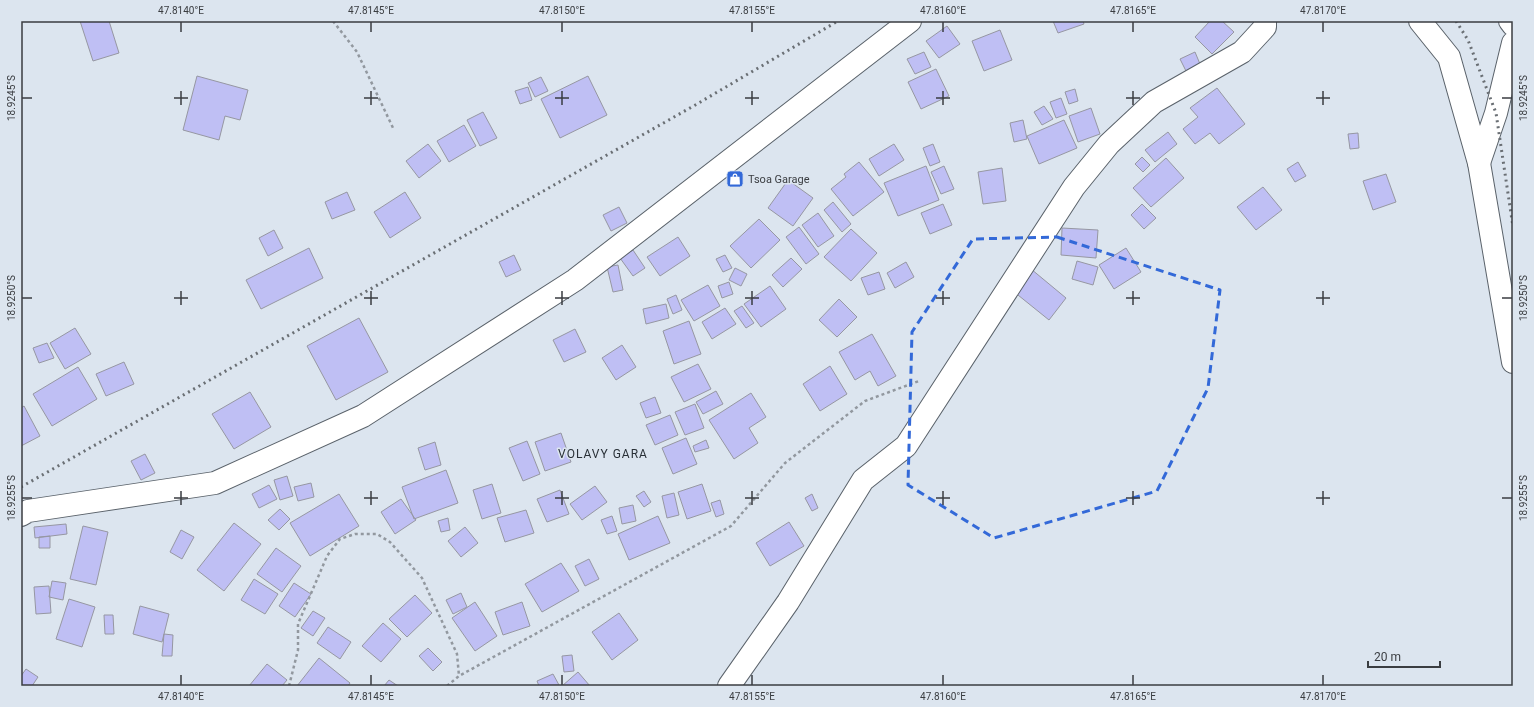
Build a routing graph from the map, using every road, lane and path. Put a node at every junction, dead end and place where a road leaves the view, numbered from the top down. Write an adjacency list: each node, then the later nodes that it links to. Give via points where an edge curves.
1 (333, 21): 8 (path, via 357,52)
2 (910, 21): 12 (main road, via 575,280 363,416 215,483 28,511)
3 (1265, 21): 16 (main road, via 1265,27 1242,52 1154,102 1109,144 1074,187 906,446 863,480 788,602)
4 (1420, 21): 9 (main road, via 1448,57)
5 (1510, 21): 6 (main road)
6 (1513, 25)
7 (1513, 44): 9 (main road, via 1496,113)
8 (394, 130)
9 (1479, 163): 10 (main road)
10 (1513, 362)
11 (923, 380): 13 (path, via 865,401 785,463 731,526)
12 (21, 515)
13 (459, 676): 14 (path, via 457,654 422,578 390,542 377,534 355,534 340,539 327,556 300,618 298,650); 15 (path)
14 (289, 686)
15 (447, 686)
16 (729, 686)

